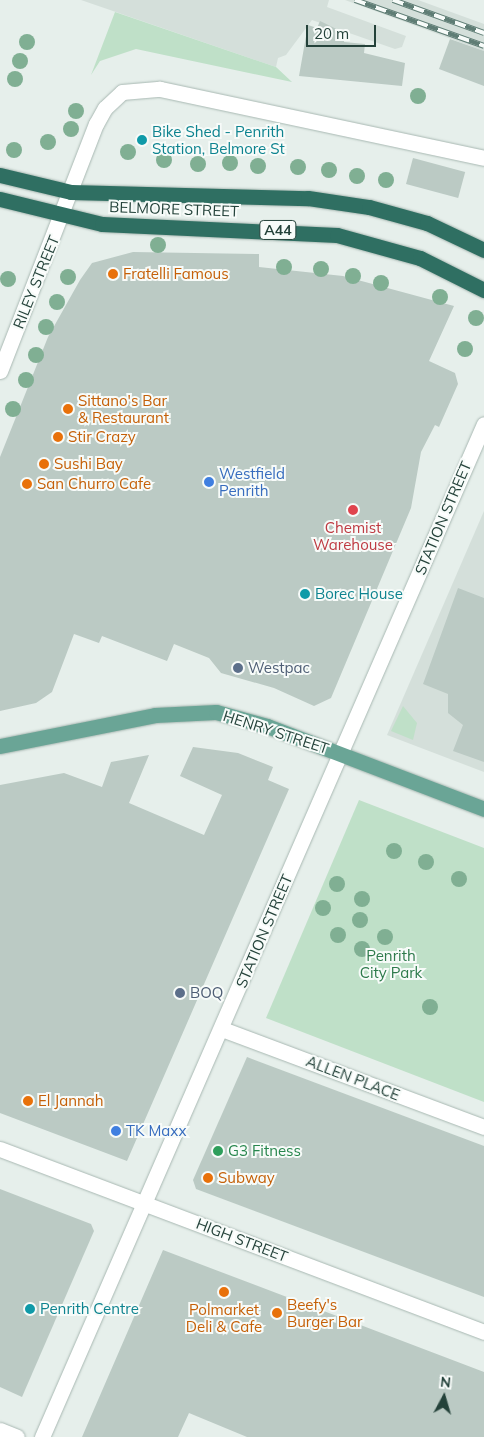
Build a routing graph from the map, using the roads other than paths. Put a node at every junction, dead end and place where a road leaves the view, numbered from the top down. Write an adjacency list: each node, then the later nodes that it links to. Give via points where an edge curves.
1 (484, 158): 3 (street, RILEY STREET, via 144,87 122,92 105,108)
2 (0, 175): 3 (highway, A44)
3 (71, 192): 5 (street, RILEY STREET); 6 (highway, BELMORE STREET / A44, via 308,198 427,223)
4 (0, 198): 5 (highway, A44)
5 (62, 217): 7 (highway, BELMORE STREET / A44, via 144,228 337,236 420,258); 8 (street, RILEY STREET)
6 (484, 250)
7 (484, 290)
8 (0, 371)
9 (484, 424): 11 (street, STATION STREET)
10 (0, 746): 11 (main road, HENRY STREET, via 195,711 238,716)
11 (341, 753): 12 (main road, HENRY STREET); 13 (street, STATION STREET)
12 (484, 809)
13 (222, 1029): 14 (street, ALLEN PLACE); 16 (street, STATION STREET)
14 (484, 1127)
15 (0, 1149): 16 (street, HIGH STREET)
16 (146, 1204): 17 (street, HIGH STREET); 20 (street, STATION STREET)
17 (484, 1332)
18 (0, 1430): 19 (street)
19 (17, 1437)
20 (42, 1437)

